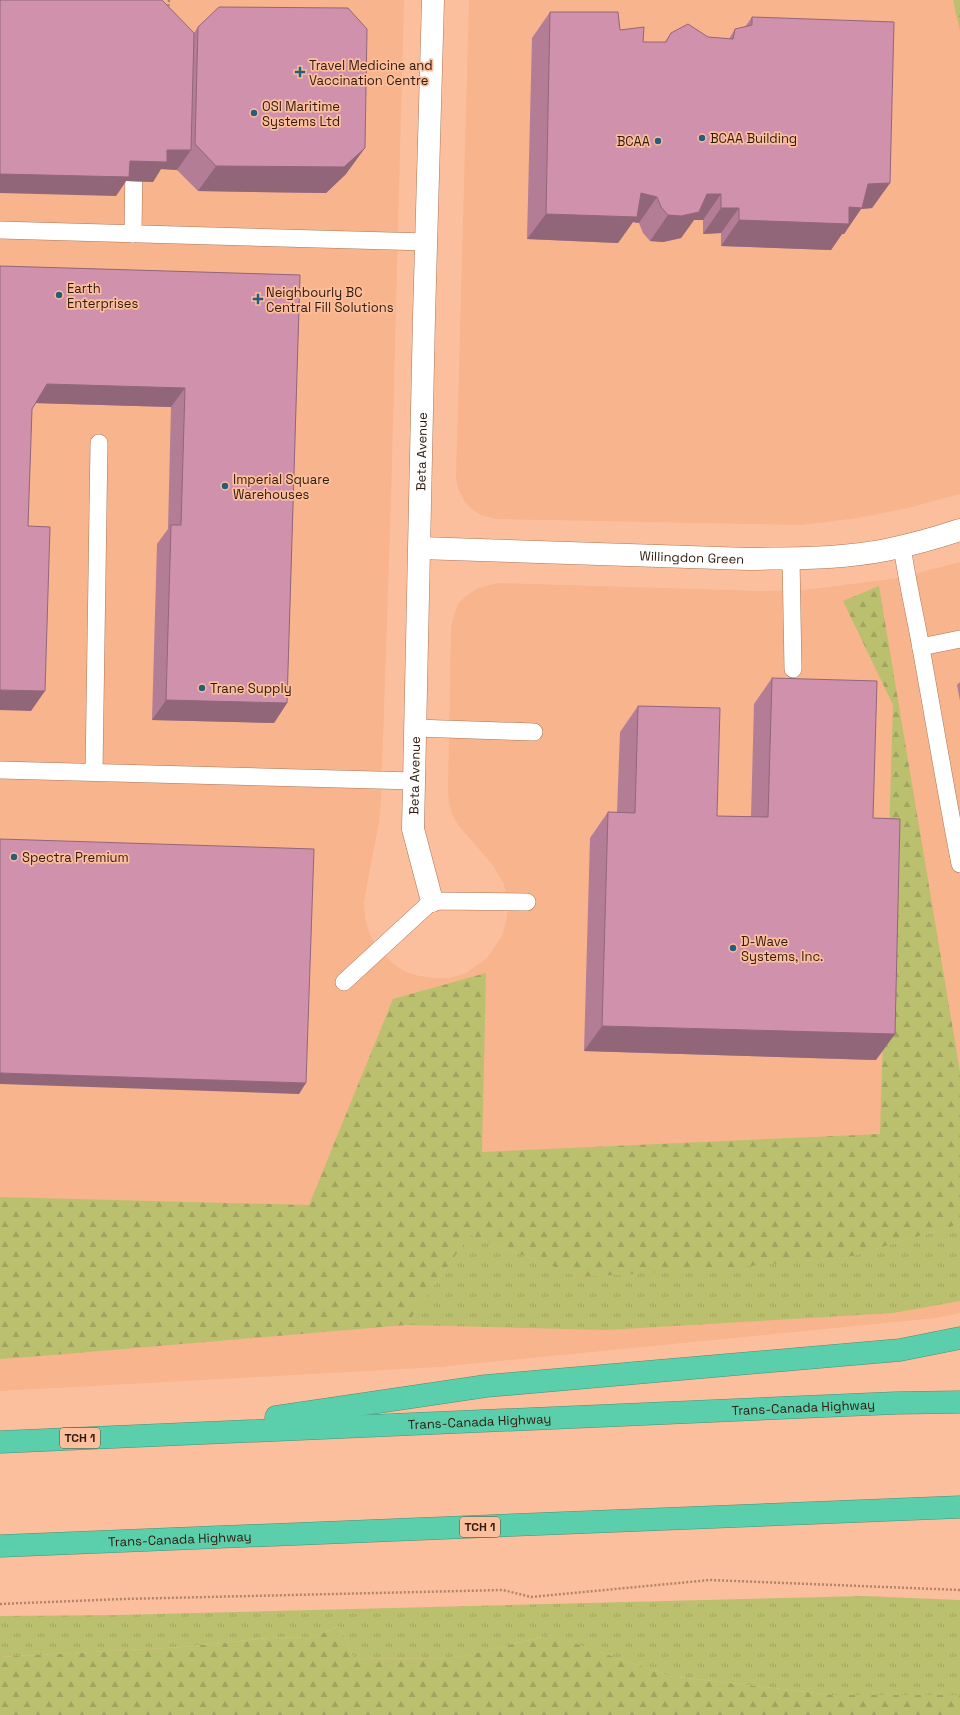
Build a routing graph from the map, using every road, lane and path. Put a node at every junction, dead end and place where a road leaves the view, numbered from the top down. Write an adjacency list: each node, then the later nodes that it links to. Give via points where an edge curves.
1 (169, 0): 3 (path)
2 (434, 0): 7 (street, Beta Avenue)
3 (168, 15)
4 (134, 155): 6 (lane)
5 (0, 230): 6 (lane)
6 (133, 234): 7 (lane)
7 (427, 242): 11 (street, Beta Avenue)
8 (99, 442): 19 (lane)
9 (960, 530): 10 (street, Willingdon Green)
10 (902, 546): 12 (street, Willingdon Green, via 839,556); 14 (lane)
11 (420, 548): 12 (street, Willingdon Green, via 749,559); 16 (street, Beta Avenue)
12 (791, 558): 15 (lane)
13 (960, 639): 14 (lane)
14 (921, 647): 21 (lane)
15 (793, 669)
16 (415, 728): 17 (lane); 20 (street, Beta Avenue)
17 (534, 732)
18 (0, 770): 19 (lane)
19 (94, 772): 20 (lane)
20 (414, 781): 22 (street, Beta Avenue, via 413,829)
21 (960, 864)
22 (432, 901): 23 (lane); 24 (lane)
23 (528, 902)
24 (344, 982)
25 (960, 1338): 27 (highway, via 900,1350 486,1386)
26 (960, 1402): 27 (highway, Trans-Canada Highway / TCH 1)
27 (160, 1434): 28 (highway, Trans-Canada Highway / TCH 1)
28 (0, 1442)
29 (960, 1507): 30 (highway, Trans-Canada Highway / TCH 1)
30 (0, 1546)
31 (960, 1590): 32 (path, via 710,1580 531,1597 503,1590 123,1598)
32 (0, 1604)

